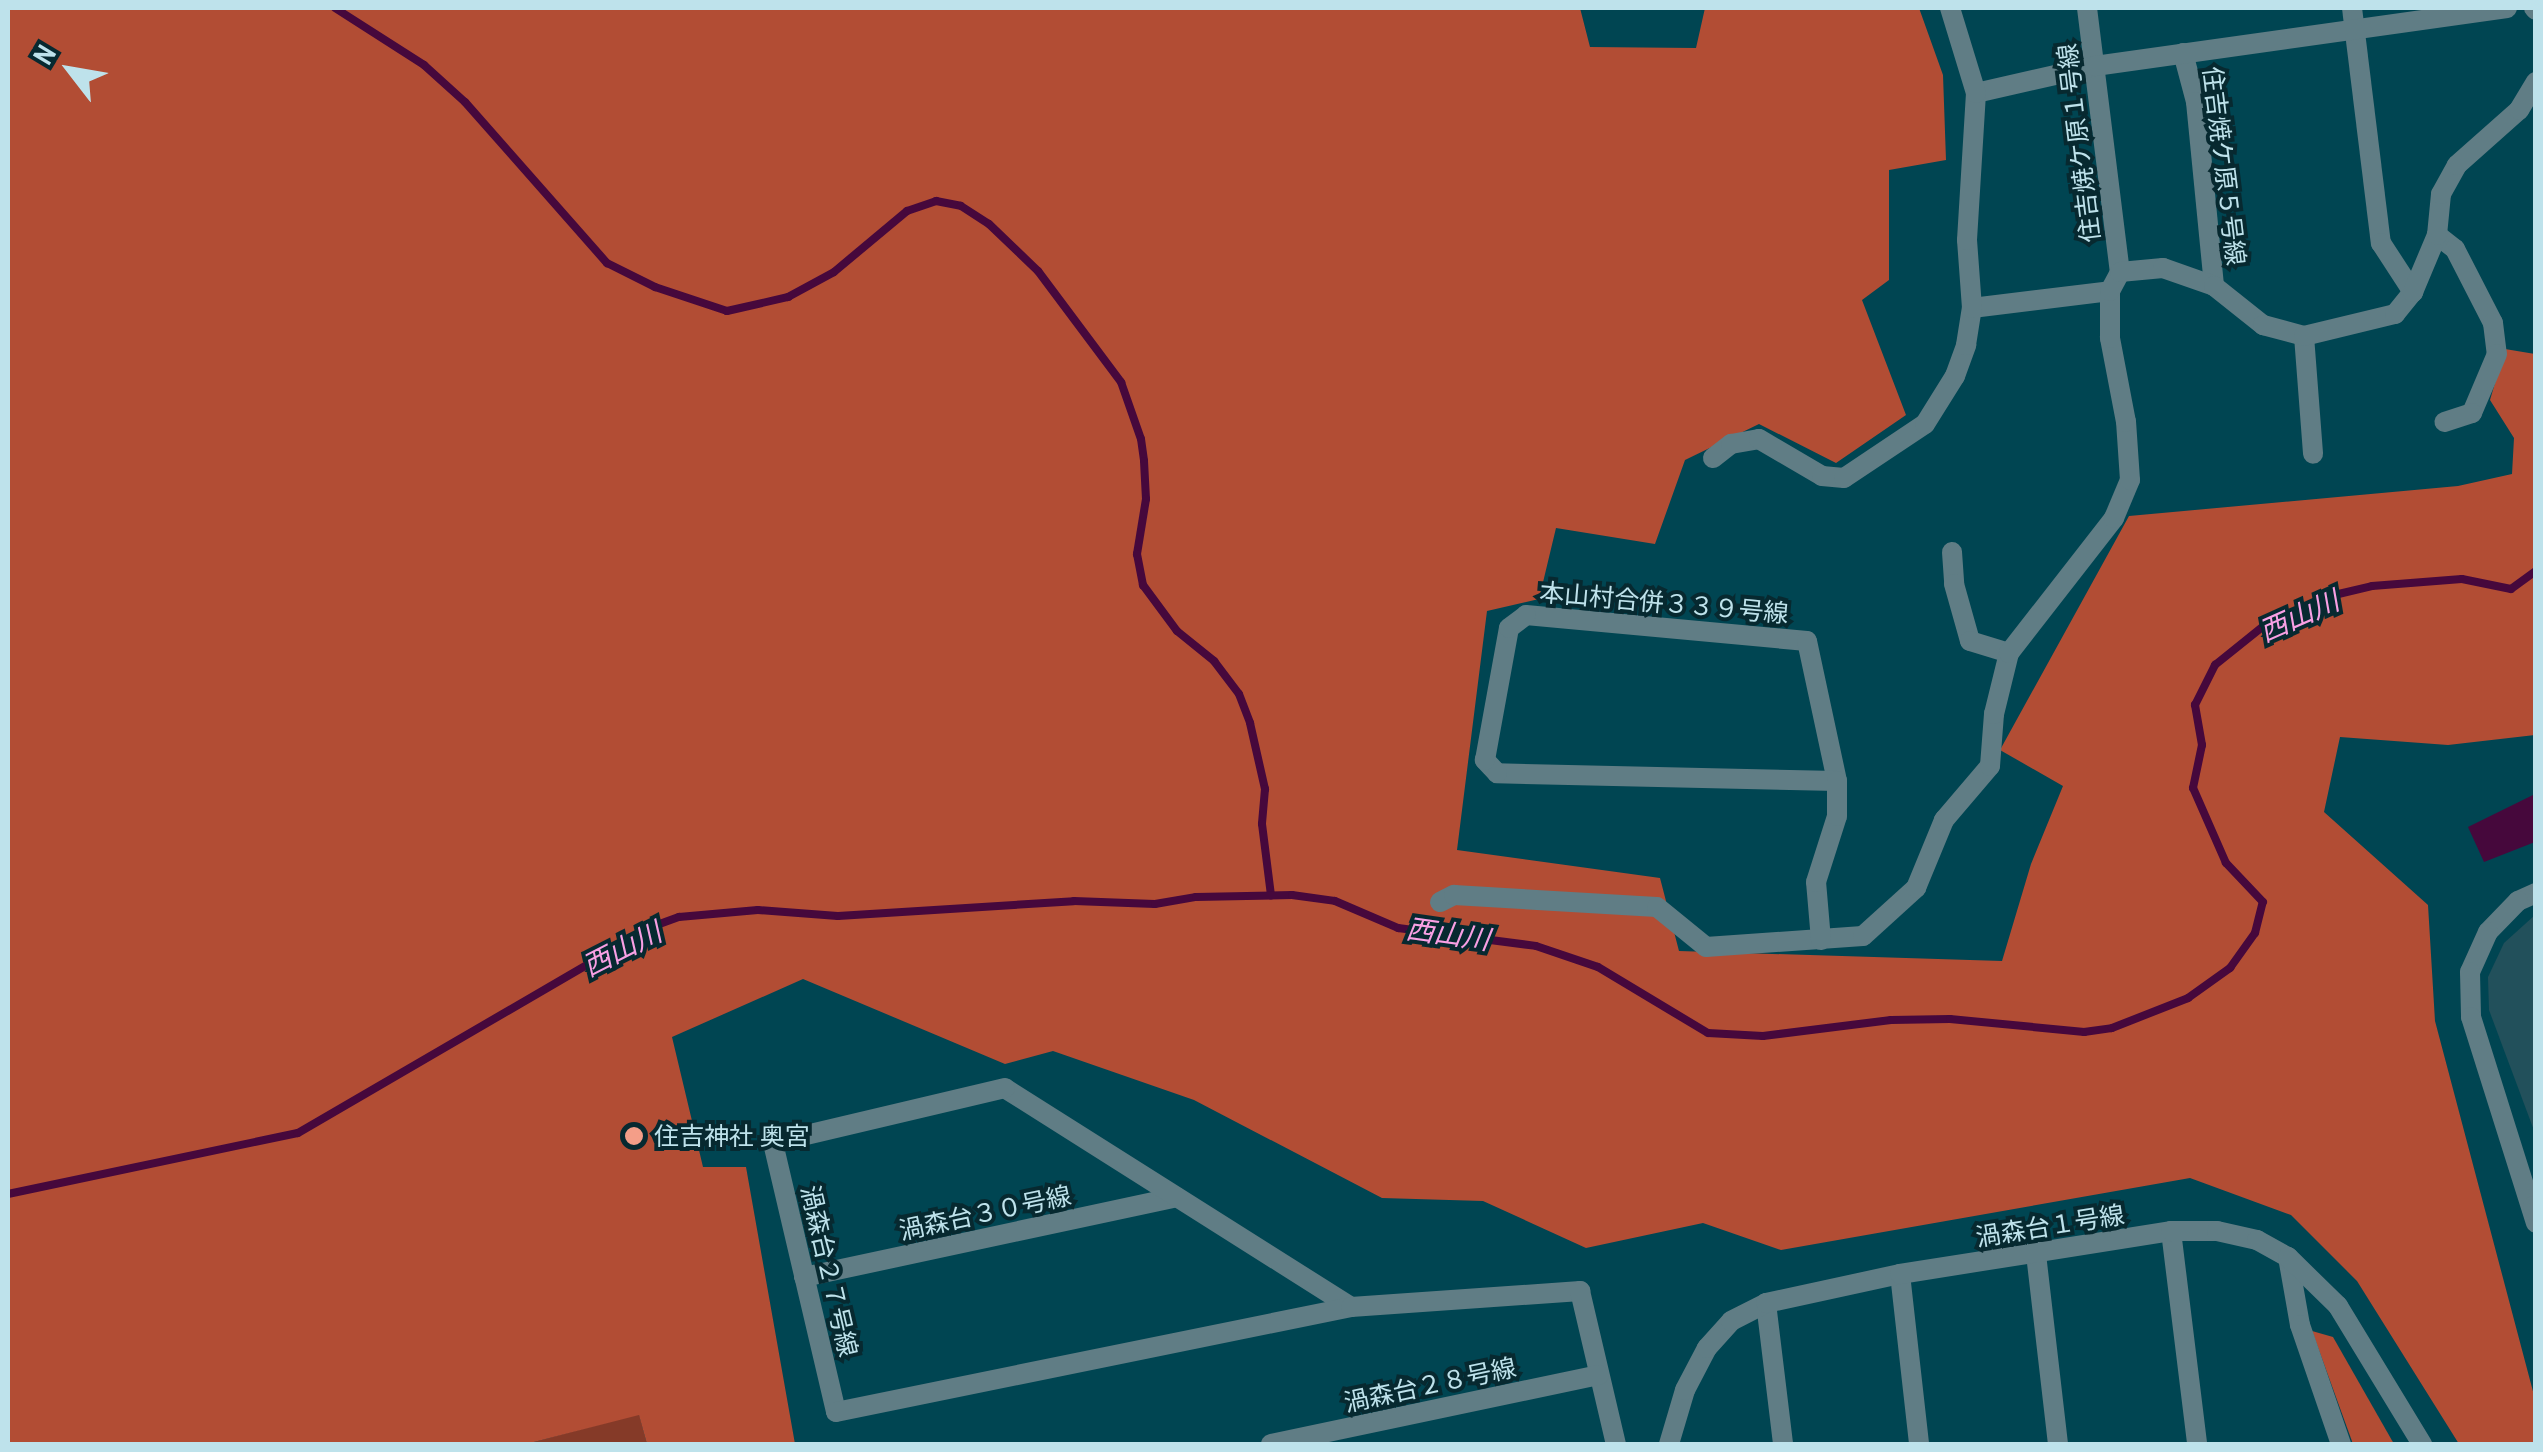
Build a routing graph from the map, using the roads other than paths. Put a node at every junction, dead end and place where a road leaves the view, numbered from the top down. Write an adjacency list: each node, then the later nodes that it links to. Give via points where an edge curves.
1 (1950, 8): 9 (street)
2 (2088, 8): 7 (street, 住吉焼ケ原１号線)
3 (2352, 8): 5 (street)
4 (2507, 8): 5 (street)
5 (2355, 31): 6 (street); 14 (street, via 2381,243)
6 (2184, 53): 7 (street); 12 (street, 住吉焼ケ原５号線, via 2196,102)
7 (2095, 66): 9 (street); 11 (street, 住吉焼ケ原１号線)
8 (2536, 82): 10 (street, via 2519,110 2458,165 2440,194)
9 (1976, 93): 15 (street, via 1968,240)
10 (2437, 235): 14 (street); 17 (street, via 2456,249 2493,323 2497,354 2472,414)
11 (2120, 272): 12 (street, via 2162,268); 13 (street)
12 (2214, 286): 16 (street, via 2263,326)
13 (2110, 291): 15 (street); 21 (street, via 2130,480 2114,518)
14 (2413, 292): 16 (street, via 2395,314)
15 (1972, 308): 19 (street, via 1955,376 1925,424 1885,455 1844,478 1822,476 1759,439 1731,444)
16 (2304, 336): 18 (street)
17 (2444, 422)
18 (2312, 454)
19 (1713, 458)
20 (1952, 552): 21 (street, via 1970,640)
21 (2009, 653): 25 (street, via 1990,766 1944,820 1916,888 1863,936)
22 (1837, 781): 22 (street, 本山村合併３３９号線, via 1497,773 1485,760 1508,628 1526,616 1807,641); 25 (street, 本山村合併３３９号線, via 1837,816 1816,882)
23 (2536, 893): 27 (street, via 2518,901 2488,932 2470,972 2471,1017)
24 (1440, 902): 25 (street, via 1454,894 1657,907 1706,947)
25 (1822, 940)
26 (1178, 1197): 32 (street, 渦森台３０号線); 32 (street, 渦森台２７号線, via 1004,1088 774,1143); 34 (street, 渦森台２７号線)
27 (2535, 1213)
28 (2171, 1232): 29 (street, 渦森台１号線); 30 (street, 渦森台１号線, via 2244,1237); 42 (street)
29 (2036, 1254): 31 (street, 渦森台１号線); 41 (street)
30 (2288, 1257): 43 (street, via 2300,1325); 44 (street, 渦森台１号線, via 2338,1306)
31 (1900, 1274): 33 (street, 渦森台１号線); 40 (street)
32 (804, 1277): 34 (street, 渦森台２７号線, via 836,1412)
33 (1766, 1303): 38 (street, 渦森台１号線, via 1731,1321 1707,1348); 39 (street)
34 (1350, 1307): 35 (street, 渦森台２７号線, via 1580,1291)
35 (1599, 1375): 36 (street, 渦森台２８号線); 37 (street, 渦森台２７号線)
36 (1271, 1444)
37 (1616, 1444)
38 (1669, 1444)
39 (1783, 1444)
40 (1919, 1444)
41 (2058, 1444)
42 (2197, 1444)
43 (2342, 1444)
44 (2422, 1444)

